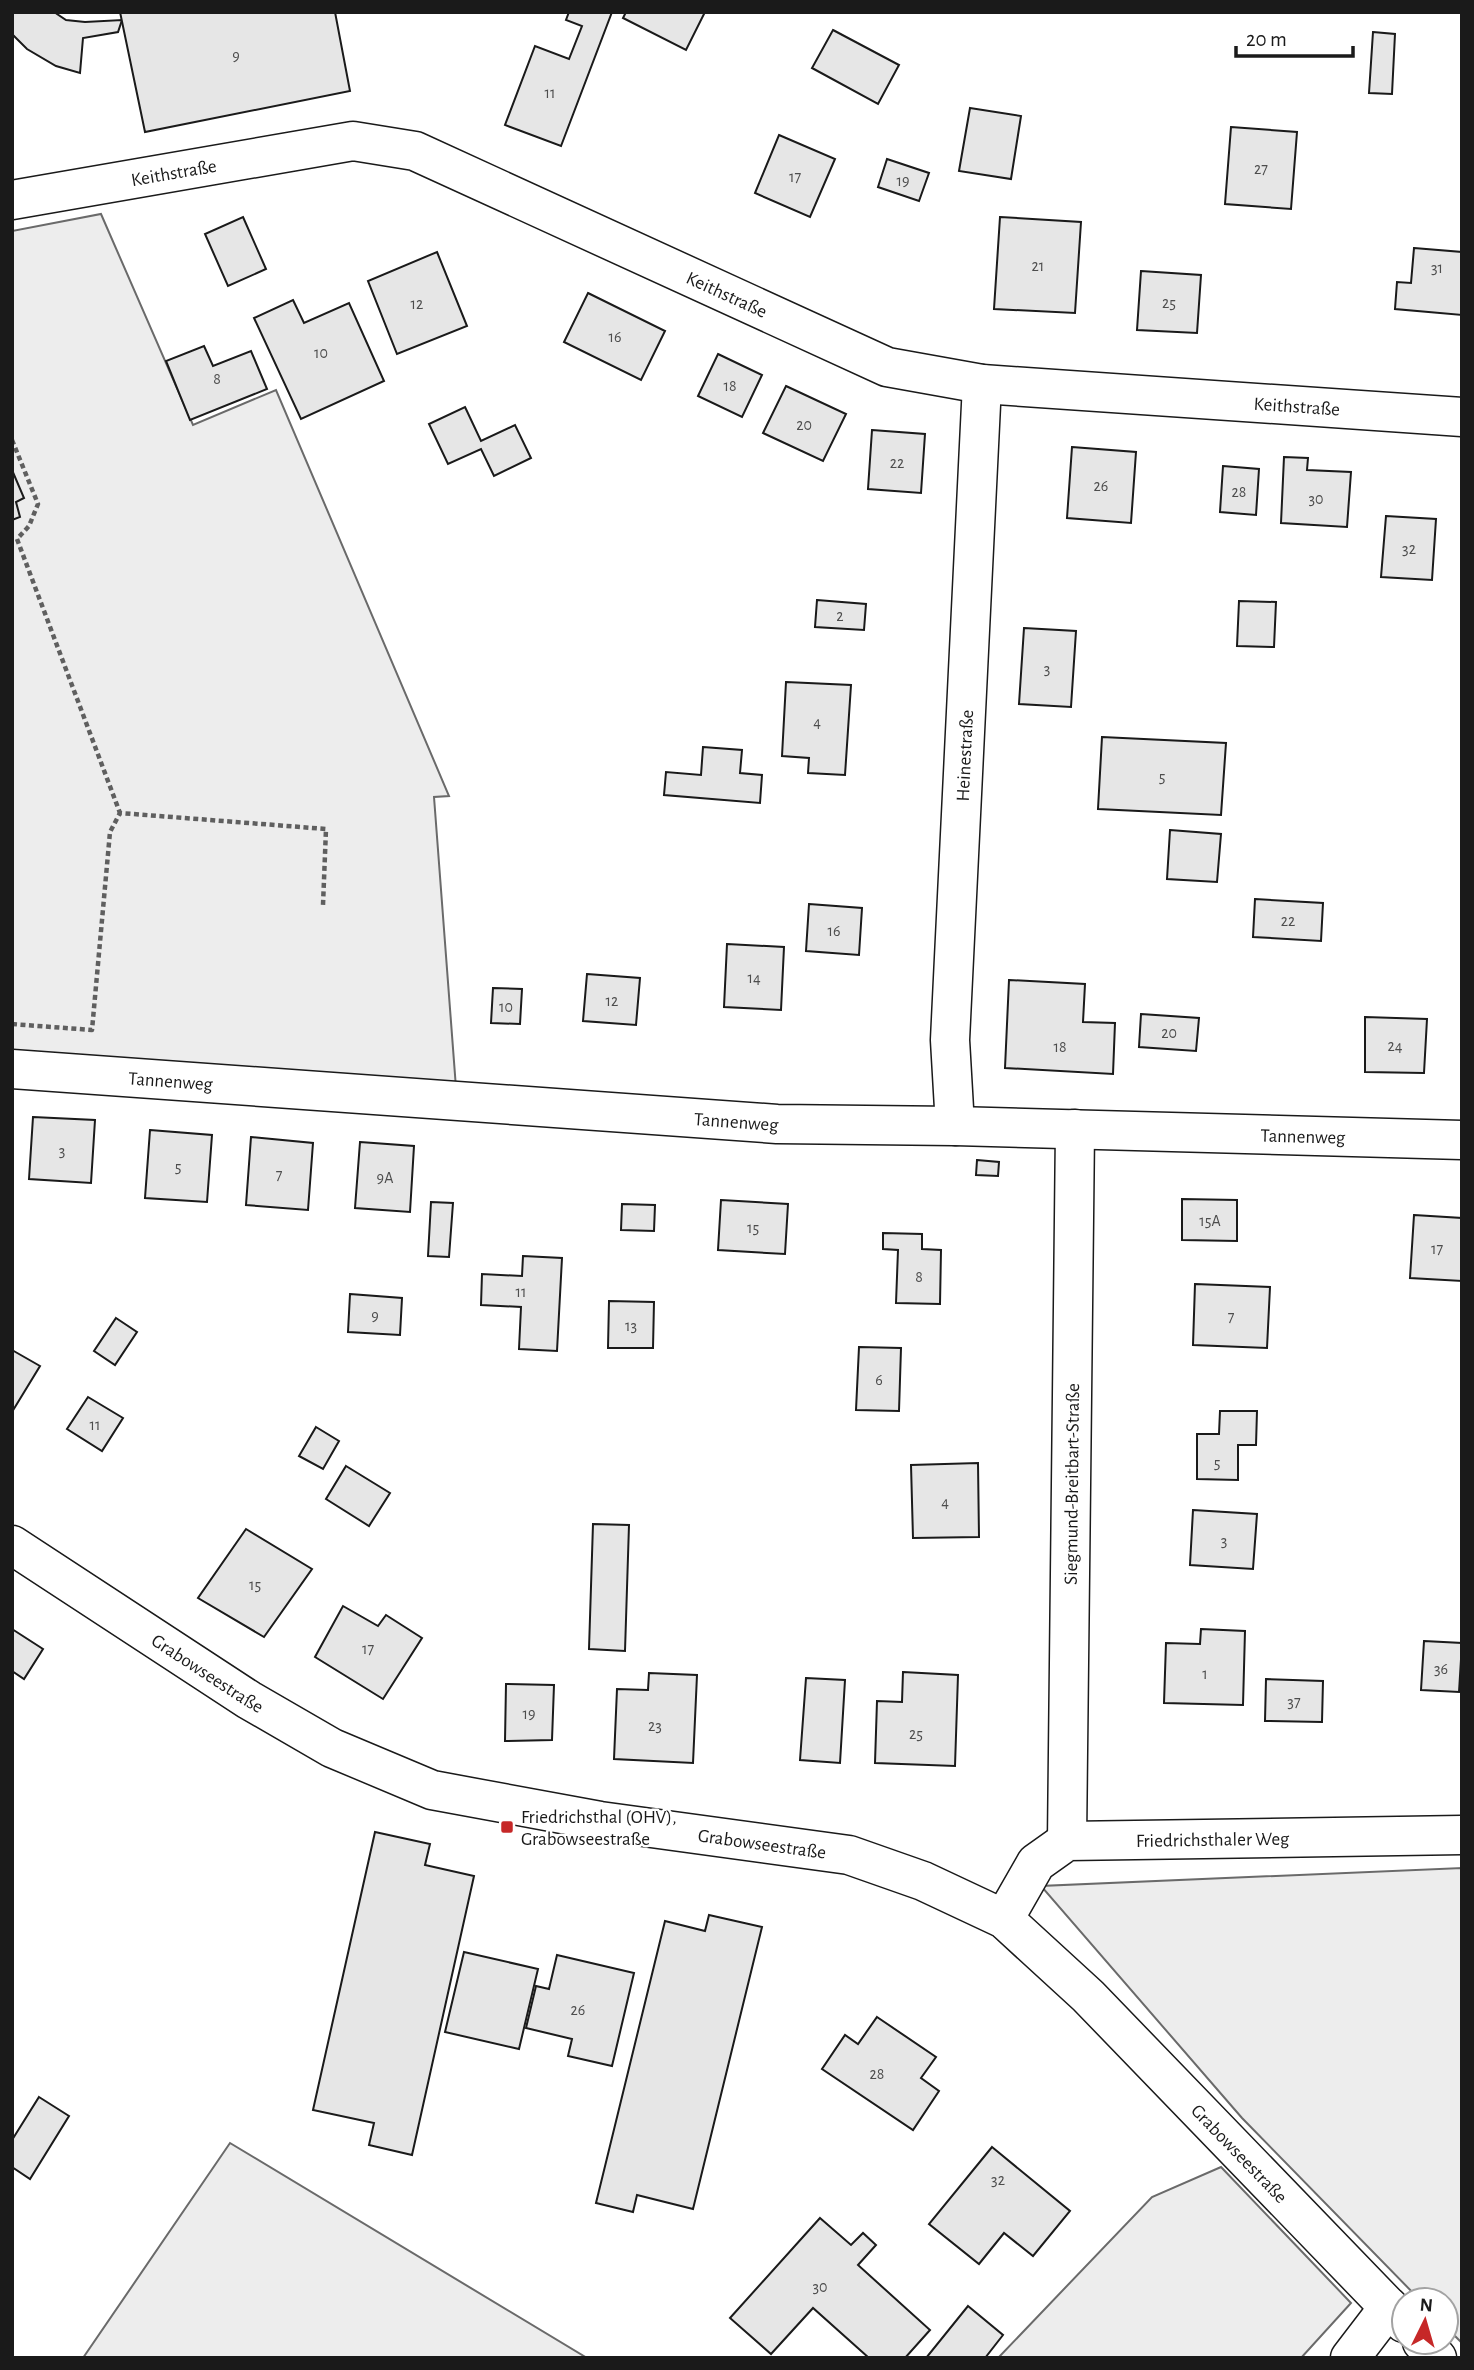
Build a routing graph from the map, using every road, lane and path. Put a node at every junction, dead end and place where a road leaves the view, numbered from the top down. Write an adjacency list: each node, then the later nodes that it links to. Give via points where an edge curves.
1 (12, 200): 2 (street, Keithstraße, via 354,141 415,151 887,367)
2 (982, 384): 3 (street, Keithstraße); 10 (street, Heinestraße, via 950,1040)
3 (1462, 417)
4 (12, 440): 5 (path, via 38,504 30,526)
5 (15, 539): 6 (path)
6 (120, 813): 7 (path, via 326,829); 8 (path, via 110,832 92,1030)
7 (323, 905)
8 (12, 1024)
9 (12, 1069): 10 (street, Tannenweg, via 776,1125)
10 (955, 1126): 11 (street, Tannenweg)
11 (1075, 1129): 12 (street, Tannenweg); 15 (street, Siegmund-Breitbart-Straße)
12 (1462, 1140)
13 (12, 1545): 16 (street, Grabowseestraße, via 296,1728 432,1790 600,1821 849,1855 923,1881)
14 (1462, 1835): 15 (street, Friedrichsthaler Weg)
15 (1067, 1840): 16 (street, via 1036,1863)
16 (1004, 1919): 17 (street, Grabowseestraße, via 1088,1996)
17 (1390, 2309)
18 (1390, 2321): 19 (street)
19 (1350, 2358)

